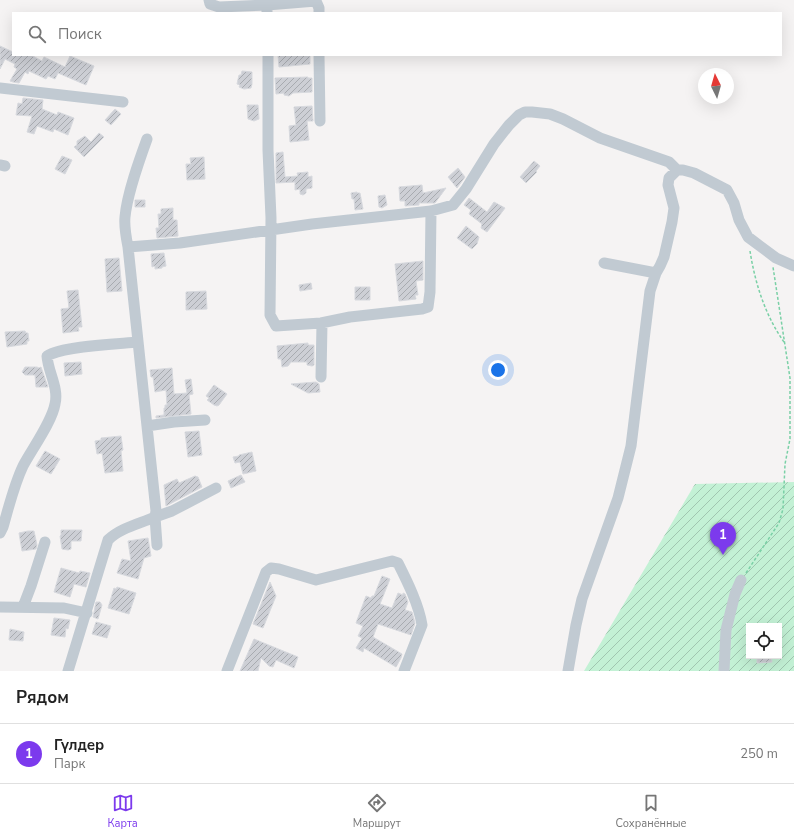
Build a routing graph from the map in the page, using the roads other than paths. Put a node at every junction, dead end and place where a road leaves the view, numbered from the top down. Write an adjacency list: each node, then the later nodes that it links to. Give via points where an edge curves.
1 (209, 0): 3 (street, via 210,4 219,7)
2 (319, 6): 3 (street, via 316,2)
3 (267, 9)
4 (268, 56): 12 (street)
5 (319, 56): 8 (street)
6 (0, 88): 7 (street)
7 (123, 102)
8 (320, 121)
9 (147, 139): 13 (street, via 125,216)
10 (677, 170): 11 (street, via 669,162 600,138 564,119 550,114 525,112 509,124 453,206); 15 (street, via 694,173 727,190 748,237); 16 (street, via 669,178 668,185 674,208 664,257)
11 (431, 211): 12 (street); 17 (street, via 428,306 422,309 350,317)
12 (270, 231): 13 (street); 17 (street, via 270,315 276,326)
13 (128, 247): 18 (street)
14 (604, 263): 16 (street)
15 (794, 266)
16 (656, 273): 34 (street, via 650,291 631,446 618,498 582,599)
17 (322, 323): 19 (street)
18 (138, 342): 21 (street); 24 (street, via 53,352 47,356 56,392 56,404 16,482)
19 (321, 377)
20 (205, 420): 21 (street)
21 (147, 426): 23 (street, via 156,511)
22 (216, 488): 23 (street, via 172,511)
23 (154, 517): 26 (street); 30 (street, via 124,529 108,540)
24 (0, 533)
25 (45, 542): 29 (street)
26 (157, 545)
27 (741, 580): 35 (street, via 726,630)
28 (0, 607): 29 (street)
29 (23, 607): 30 (street, via 64,608)
30 (86, 613): 31 (street)
31 (68, 671)
32 (227, 671): 33 (street, via 261,583 271,568 316,580 392,561 398,563 422,625)
33 (404, 671)
34 (568, 671)
35 (724, 671)

